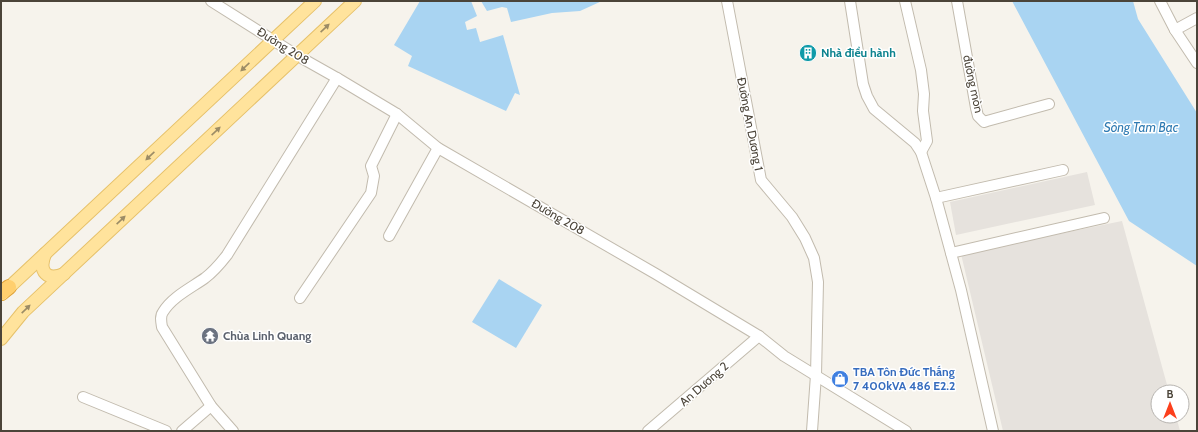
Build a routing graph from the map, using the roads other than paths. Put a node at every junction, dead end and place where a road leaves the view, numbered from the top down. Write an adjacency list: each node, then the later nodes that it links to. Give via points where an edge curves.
1 (211, 1): 11 (street, Đường 208)
2 (315, 1): 11 (main road)
3 (355, 1): 12 (main road, one-way to 3)
4 (727, 1): 30 (street, Đường An Dương 1, via 761,180 792,217 814,258 818,282)
5 (850, 1): 18 (street, via 867,96 874,109 915,143)
6 (905, 1): 18 (street, via 924,94 923,111 927,141)
7 (957, 1): 15 (street, đường mòn, via 976,108 981,120 987,122)
8 (1160, 1): 10 (street)
9 (1197, 18): 10 (street)
10 (1175, 30): 13 (street)
11 (273, 40): 12 (street, Đường 208); 24 (main road, one-way to 24)
12 (298, 56): 14 (street, Đường 208); 25 (main road, one-way to 12)
13 (1197, 63)
14 (337, 78): 16 (street, Đường 208); 32 (street, via 227,255 218,267 162,312 162,327)
15 (1049, 104)
16 (397, 114): 17 (street, Đường 208); 27 (street, via 371,166 374,176 371,193)
17 (438, 148): 22 (street); 28 (street, Đường 208)
18 (921, 152): 20 (street)
19 (1063, 170): 20 (street)
20 (936, 198): 23 (street)
21 (1104, 218): 23 (street)
22 (389, 236)
23 (951, 253): 39 (street)
24 (45, 254): 25 (main road, via 42,262 45,273 57,277); 26 (main road)
25 (64, 274): 29 (main road, one-way to 25, via 23,312)
26 (4, 292)
27 (300, 298)
28 (759, 336): 30 (street, Đường 208, via 784,356); 36 (street, An Dương 2)
29 (1, 339)
30 (816, 375): 37 (street, Đường An Dương 1); 38 (street, Đường 208)
31 (83, 397): 33 (street)
32 (211, 406): 34 (street); 35 (street)
33 (166, 431)
34 (182, 431)
35 (233, 431)
36 (648, 431)
37 (812, 431)
38 (906, 431)
39 (992, 431)

